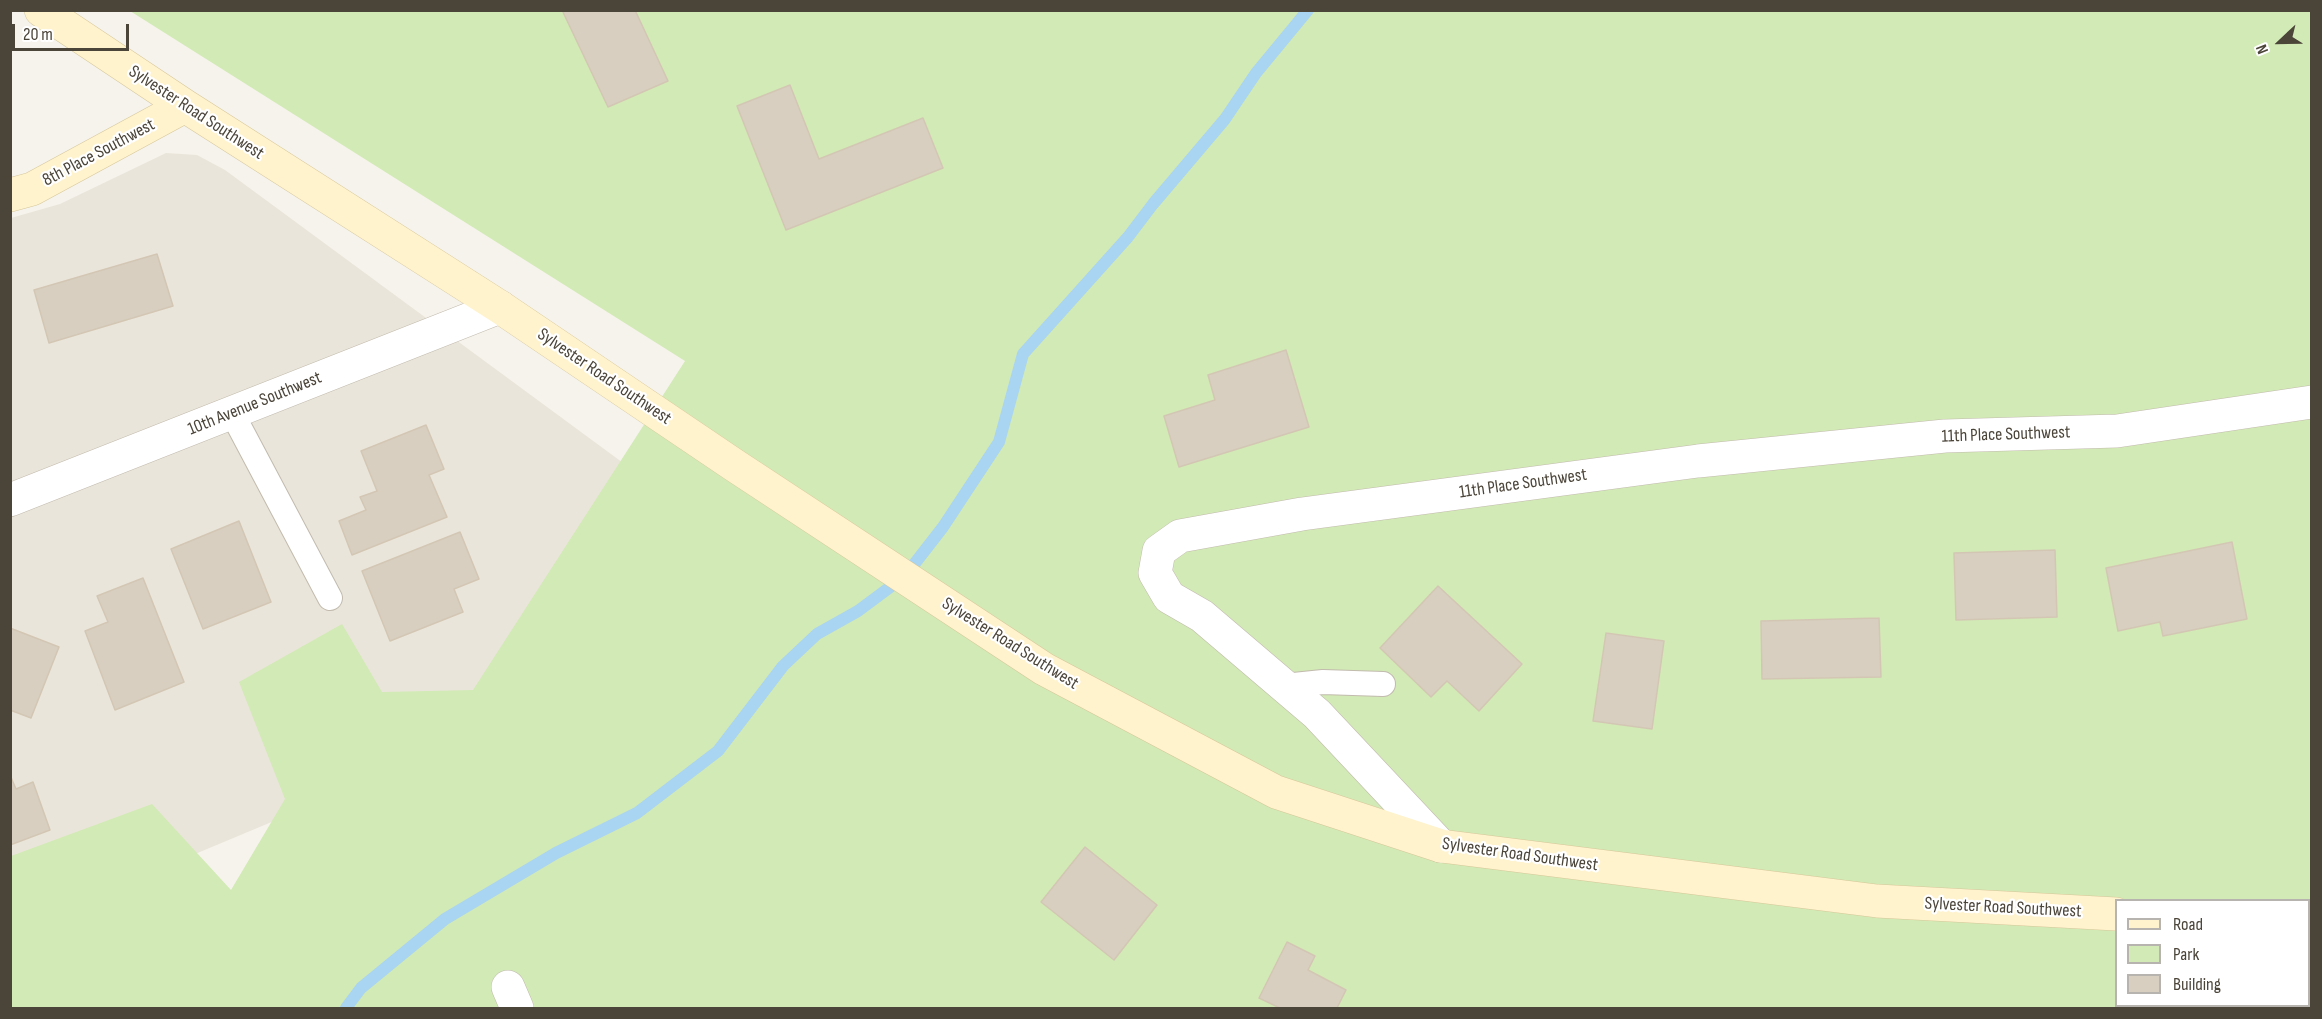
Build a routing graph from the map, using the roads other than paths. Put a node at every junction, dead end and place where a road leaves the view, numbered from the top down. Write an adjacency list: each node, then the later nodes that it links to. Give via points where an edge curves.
1 (41, 10): 2 (street, Sylvester Road Southwest)
2 (185, 106): 3 (street, 8th Place Southwest, via 32,189); 4 (street, Sylvester Road Southwest)
3 (10, 195)
4 (500, 307): 6 (street, 10th Avenue Southwest); 11 (street, Sylvester Road Southwest, via 1044,669 1276,792)
5 (2312, 402): 10 (street, 11th Place Southwest, via 2117,432 1945,436 1698,461 1302,514 1180,536 1159,551 1155,573 1169,597 1202,616)
6 (232, 413): 7 (street, 10th Avenue Southwest); 8 (lane)
7 (10, 500)
8 (330, 598)
9 (1383, 684): 10 (lane, via 1323,682)
10 (1284, 686): 11 (street, 11th Place Southwest, via 1317,714)
11 (1441, 846): 12 (street, Sylvester Road Southwest, via 1877,901)
12 (2115, 914)

